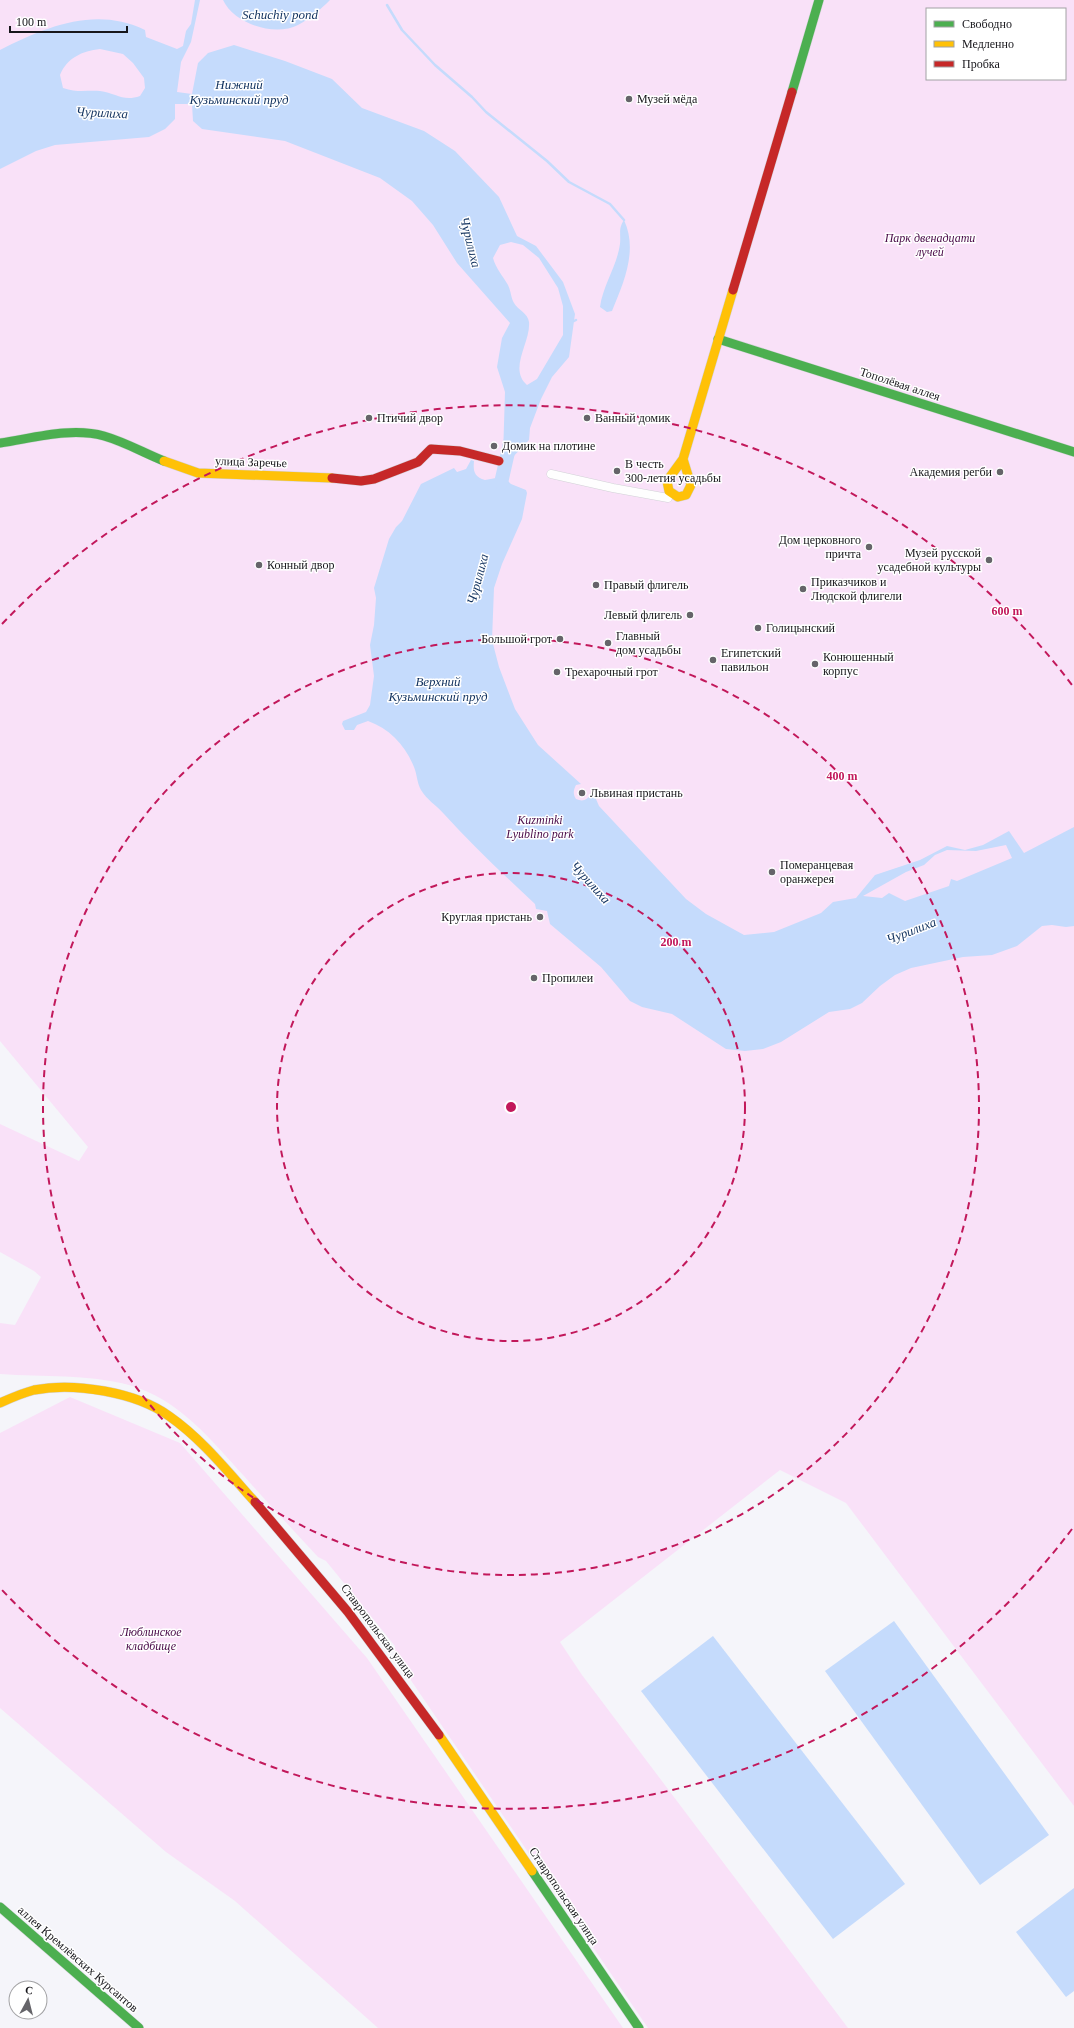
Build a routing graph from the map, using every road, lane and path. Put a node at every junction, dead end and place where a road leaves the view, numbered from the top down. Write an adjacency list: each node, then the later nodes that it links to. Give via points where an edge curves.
1 (819, 0): 2 (street)
2 (718, 339): 4 (street, Тополёвая аллея); 5 (street)
3 (0, 443): 6 (street, улица Заречье, via 71,433 102,436 179,468 198,473 310,476 349,480 374,479 385,475 418,462 431,449 460,451)
4 (1074, 452)
5 (683, 456): 8 (street); 9 (street)
6 (499, 461)
7 (551, 474): 10 (street)
8 (672, 474): 9 (street, via 680,472); 9 (street, via 668,478 667,486 670,494 675,496 681,497 688,493 691,485)
9 (688, 477)
10 (668, 498)
11 (0, 1403): 14 (street, Ставропольская улица, via 38,1389 85,1389 109,1393 158,1409 177,1422 203,1447 288,1539 358,1623 464,1770)
12 (0, 1908): 13 (street, аллея Кремлёвских Курсантов)
13 (139, 2028)
14 (639, 2028)

